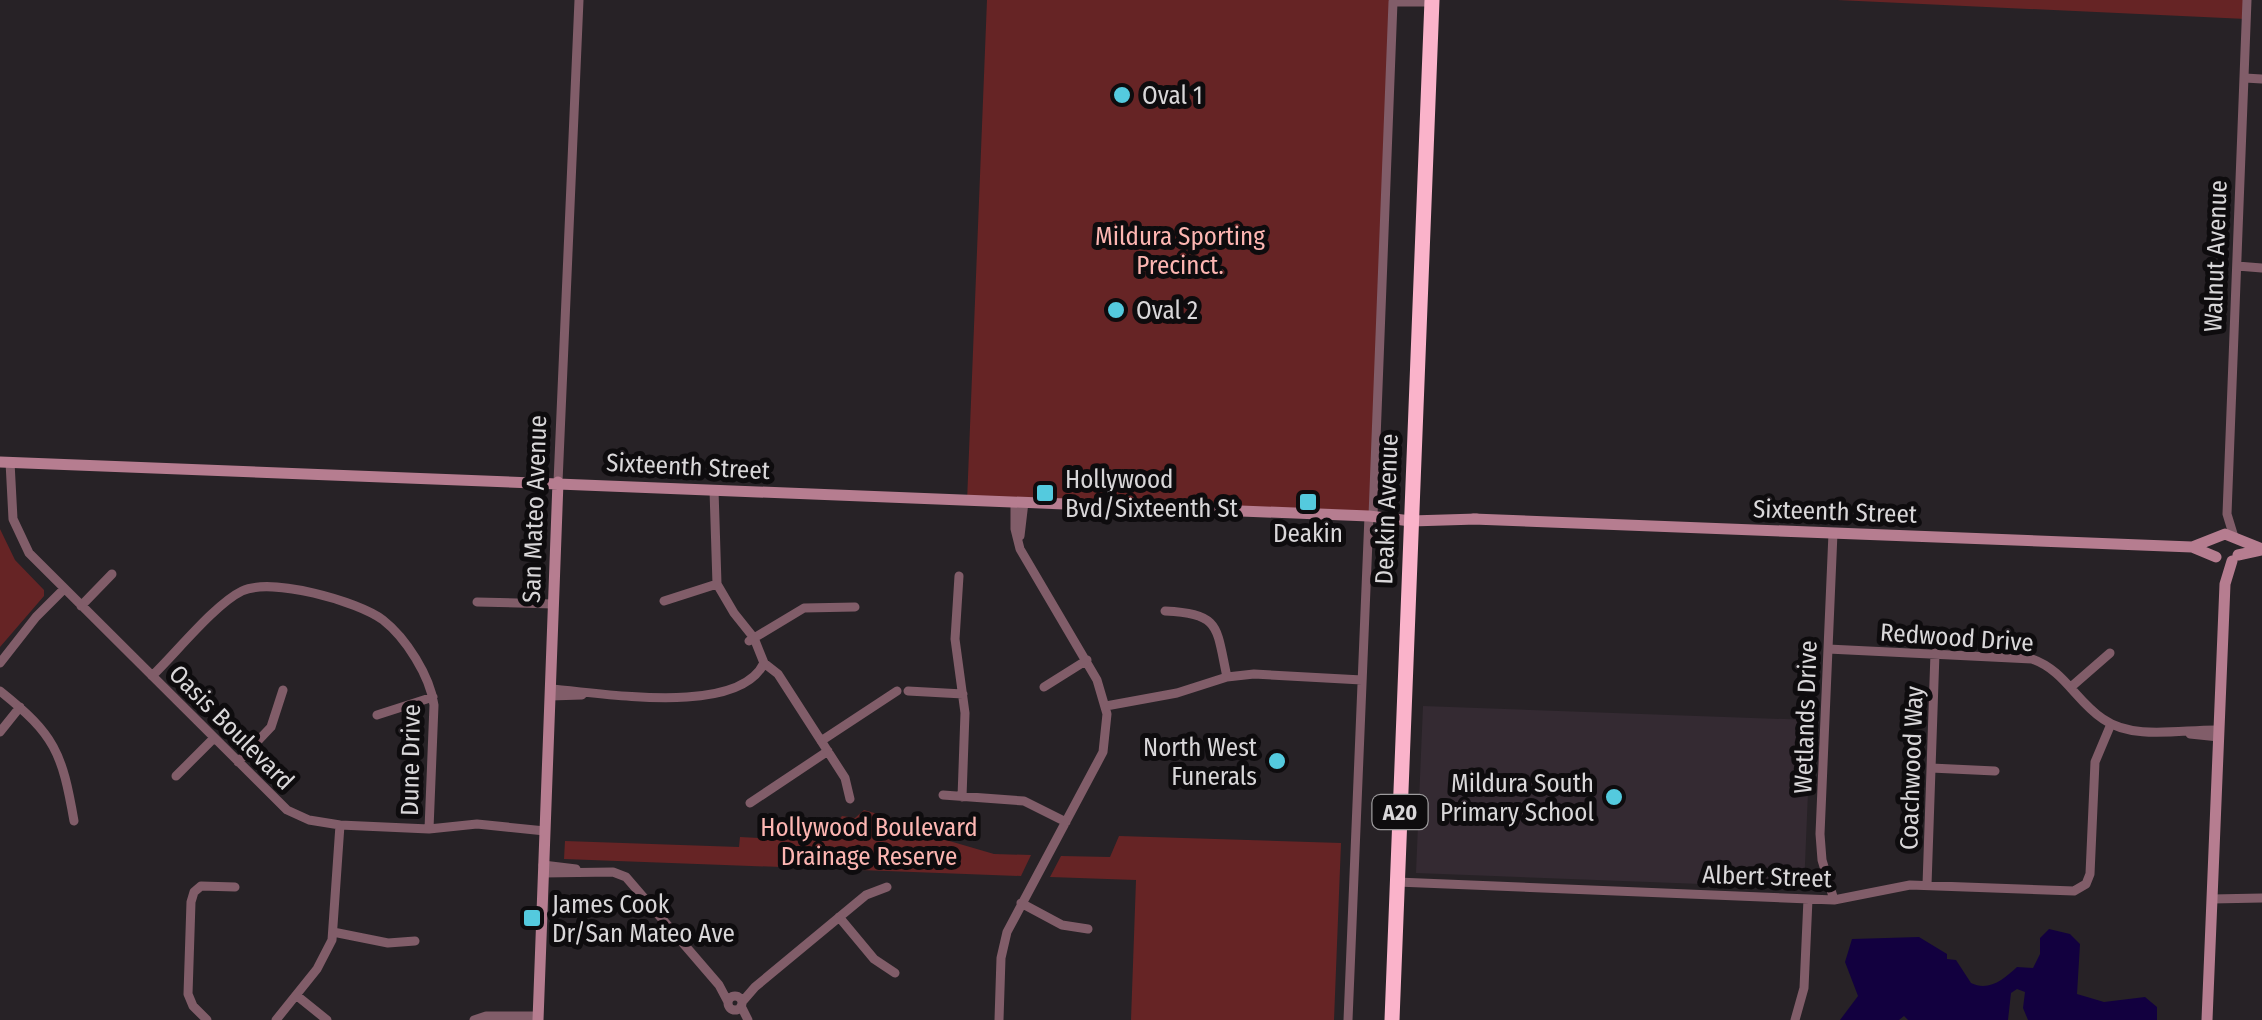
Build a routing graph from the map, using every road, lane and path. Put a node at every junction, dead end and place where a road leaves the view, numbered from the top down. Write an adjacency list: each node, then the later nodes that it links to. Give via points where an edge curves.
1 (580, 0): 9 (street, San Mateo Avenue)
2 (2247, 0): 4 (street, Walnut Avenue)
3 (1432, 1): 12 (street, Deakin Avenue, via 1393,2); 13 (highway, Deakin Avenue / A20)
4 (2245, 78): 5 (street); 6 (street, Walnut Avenue)
5 (2262, 79)
6 (2237, 266): 7 (street); 15 (street, Walnut Avenue)
7 (2262, 268)
8 (9, 462): 9 (street, Sixteenth Street); 22 (street, Oasis Boulevard, via 11,509 22,542)
9 (558, 482): 10 (street, Sixteenth Street); 25 (street, San Mateo Avenue)
10 (718, 490): 11 (street, Sixteenth Street); 21 (street)
11 (1020, 503): 12 (street, Sixteenth Street); 33 (street, via 1018,543)
12 (1371, 516): 13 (street, Sixteenth Street); 38 (street, Deakin Avenue)
13 (1411, 516): 14 (street, Sixteenth Street); 69 (highway, Deakin Avenue / A20)
14 (1834, 533): 16 (street, Sixteenth Street); 30 (street, Wetlands Drive)
15 (2226, 538): 16 (street, Sixteenth Street); 17 (street); 18 (street, via 2240,547); 18 (street, via 2212,549)
16 (2192, 548): 18 (street, Sixteenth Street)
17 (2262, 549): 18 (street)
18 (2226, 558): 51 (street)
19 (112, 574): 26 (street)
20 (958, 576): 44 (street, via 955,639)
21 (716, 584): 23 (street); 29 (street)
22 (64, 589): 26 (street, Oasis Boulevard); 34 (street)
23 (664, 601)
24 (477, 602): 25 (street)
25 (553, 604): 43 (street, San Mateo Avenue)
26 (81, 606): 36 (street, Oasis Boulevard)
27 (855, 607): 29 (street, via 804,608)
28 (1165, 612): 37 (street, via 1209,619)
29 (752, 640): 35 (street)
30 (1828, 649): 31 (street, Redwood Drive); 74 (street, Wetlands Drive, via 1820,849)
31 (1935, 653): 40 (street, Redwood Drive, via 2032,658); 56 (street, Coachwood Way)
32 (2110, 653): 40 (street)
33 (1087, 660): 39 (street); 46 (street)
34 (0, 662)
35 (761, 665): 43 (street, via 731,688 694,698); 53 (street, via 781,680)
36 (152, 676): 45 (street, Dune Drive, via 232,598 273,584 378,616 400,638); 52 (street, Oasis Boulevard)
37 (1227, 677): 38 (street); 46 (street)
38 (1362, 680): 90 (street, Deakin Avenue)
39 (1044, 687)
40 (2071, 687): 49 (street, Redwood Drive)
41 (283, 690): 55 (street, via 271,728)
42 (0, 691): 47 (street)
43 (550, 692): 66 (street, San Mateo Avenue)
44 (963, 694): 53 (street, via 902,691); 60 (street)
45 (433, 697): 48 (street); 67 (street, Dune Drive)
46 (1106, 706): 64 (street, via 1103,752)
47 (20, 707): 50 (street); 63 (street, via 58,752)
48 (377, 715)
49 (2111, 724): 51 (street); 70 (street, Albert Street, via 2095,762 2090,874 2082,888)
50 (0, 732)
51 (2219, 733): 93 (street)
52 (214, 738): 55 (street, Oasis Boulevard); 58 (street)
53 (821, 741): 54 (street)
54 (828, 751): 61 (street); 62 (street)
55 (238, 762): 65 (street, Oasis Boulevard, via 294,815)
56 (1932, 768): 57 (street); 70 (street, Coachwood Way)
57 (1995, 770)
58 (176, 776)
59 (943, 795): 60 (street)
60 (962, 797): 64 (street, via 1024,800)
61 (850, 799)
62 (750, 803)
63 (74, 821)
64 (1066, 822): 75 (street)
65 (340, 825): 67 (street, Oasis Boulevard); 78 (street)
66 (545, 827): 67 (street, Oasis Boulevard); 68 (street, San Mateo Avenue)
67 (429, 829)
68 (543, 869): 82 (street, via 620,873 631,880); 83 (street, San Mateo Avenue)
69 (1397, 882): 73 (street, Albert Street); 91 (highway, Deakin Avenue / A20)
70 (1927, 885): 74 (street, Albert Street)
71 (235, 887): 84 (street, via 201,886 191,902 188,994)
72 (887, 887): 76 (street)
73 (1808, 899): 74 (street, Albert Street); 92 (street)
74 (1834, 900)
75 (1021, 902): 77 (street, via 1062,925); 89 (street, via 1003,945)
76 (840, 917): 80 (street, via 874,959); 82 (street)
77 (1088, 929)
78 (333, 932): 79 (street, via 388,944); 81 (street, via 323,959)
79 (414, 941)
80 (895, 973)
81 (296, 995): 85 (street); 86 (street)
82 (736, 1002): 88 (street)
83 (538, 1018): 87 (street)
84 (207, 1020)
85 (276, 1020)
86 (327, 1020)
87 (474, 1020)
88 (747, 1020)
89 (999, 1020)
90 (1348, 1020)
91 (1392, 1020)
92 (1796, 1020)
93 (2207, 1020)

